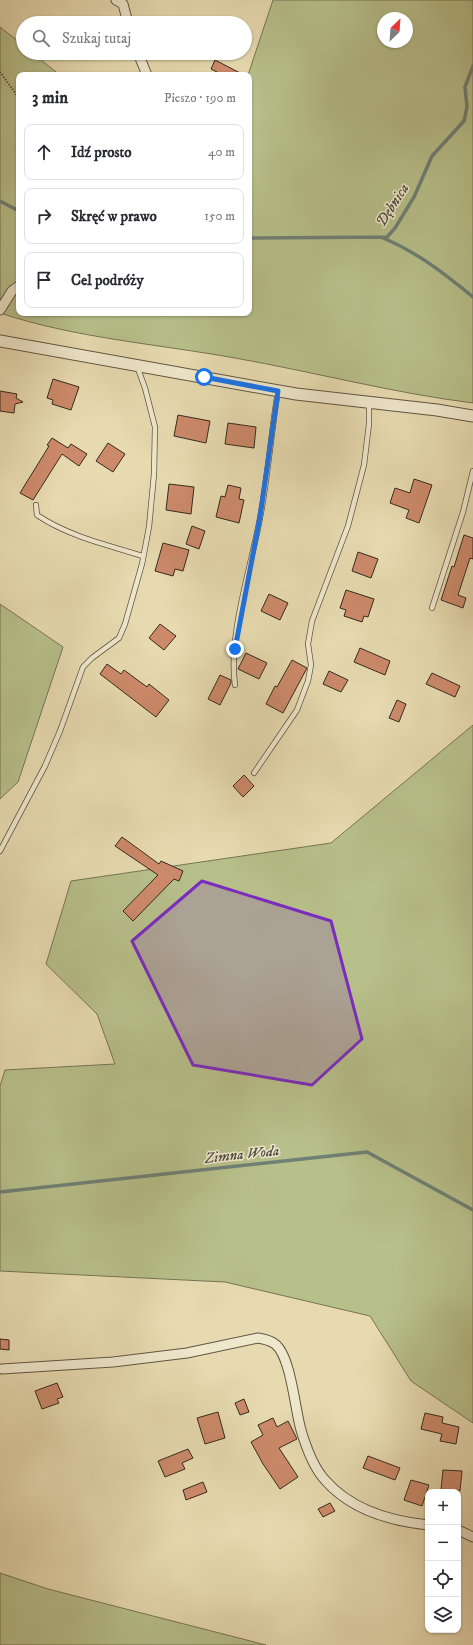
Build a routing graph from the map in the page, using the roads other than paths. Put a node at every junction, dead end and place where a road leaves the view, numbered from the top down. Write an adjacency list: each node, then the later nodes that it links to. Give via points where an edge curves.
1 (116, 0): 2 (street, via 123,4)
2 (126, 16)
3 (141, 60): 4 (street)
4 (146, 72)
5 (16, 288): 6 (street)
6 (0, 310)
7 (0, 341): 8 (street)
8 (136, 364): 9 (street); 14 (lane, via 155,427 154,474)
9 (278, 391): 10 (street); 16 (lane, via 260,517 232,665)
10 (369, 403): 11 (street); 17 (lane, via 370,424 364,465 350,519 312,621 308,644 311,665 308,681 297,710)
11 (473, 416)
12 (473, 471): 15 (lane)
13 (36, 505): 14 (lane, via 37,515 49,523 91,540)
14 (144, 556): 18 (lane, via 119,638 83,667 60,731)
15 (432, 608)
16 (235, 685)
17 (254, 774)
18 (0, 852)
19 (2, 1369): 20 (street, via 113,1362 187,1353 258,1338 268,1339 276,1344 285,1356 301,1430 315,1466 324,1479 337,1492 374,1514 386,1519)
20 (425, 1525)
21 (461, 1531): 22 (street)
22 (473, 1537)

